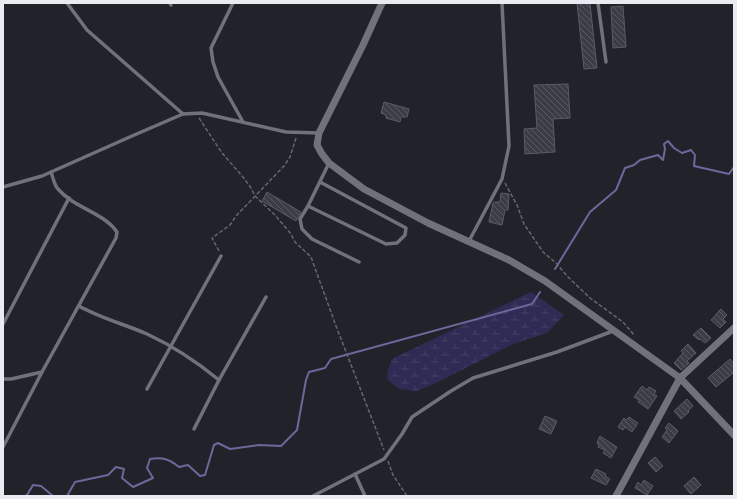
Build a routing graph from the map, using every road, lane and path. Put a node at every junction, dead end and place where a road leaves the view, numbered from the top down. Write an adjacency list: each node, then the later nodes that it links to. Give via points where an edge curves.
1 (67, 3): 8 (lane, via 87,30)
2 (233, 3): 9 (lane, via 211,48 218,77)
3 (382, 3): 11 (street)
4 (502, 3): 14 (lane, via 509,146)
5 (598, 3): 6 (lane)
6 (606, 62)
7 (196, 113): 8 (lane); 9 (lane); 17 (path)
8 (183, 114): 13 (lane)
9 (243, 122): 10 (lane, via 286,132)
10 (297, 132): 11 (lane); 17 (path, via 290,157)
11 (319, 133): 12 (street, via 318,145)
12 (329, 163): 15 (lane); 20 (street, via 364,189 428,223)
13 (51, 172): 16 (lane); 18 (lane, via 57,189)
14 (502, 179): 20 (lane); 29 (path, via 517,205 524,224 543,252 590,298 623,322 634,336)
15 (320, 182): 19 (lane); 19 (lane, via 406,228 406,235 397,243 386,244)
16 (3, 187)
17 (255, 196): 21 (path, via 230,225 212,238); 38 (path, via 276,215 295,242 311,257)
18 (69, 198): 24 (lane, via 111,223 117,232); 25 (lane)
19 (308, 206): 22 (lane, via 300,219 302,229 312,239)
20 (469, 241): 27 (street, via 545,281)
21 (221, 256): 28 (lane)
22 (359, 262)
23 (266, 297): 33 (lane)
24 (78, 306): 28 (lane); 30 (lane)
25 (3, 324)
26 (734, 328): 31 (street)
27 (614, 330): 29 (street); 38 (lane, via 557,352 474,378 451,390 412,417)
28 (170, 346): 33 (lane); 34 (lane)
29 (635, 346): 31 (street)
30 (42, 372): 32 (lane); 37 (lane)
31 (680, 378): 36 (street); 43 (street)
32 (3, 379)
33 (219, 380): 35 (lane)
34 (147, 389)
35 (194, 429)
36 (734, 435)
37 (3, 447)
38 (386, 456): 39 (lane, via 378,463); 42 (path, via 393,475)
39 (355, 474): 40 (lane); 41 (lane)
40 (313, 496)
41 (365, 496)
42 (407, 496)
43 (616, 496)

